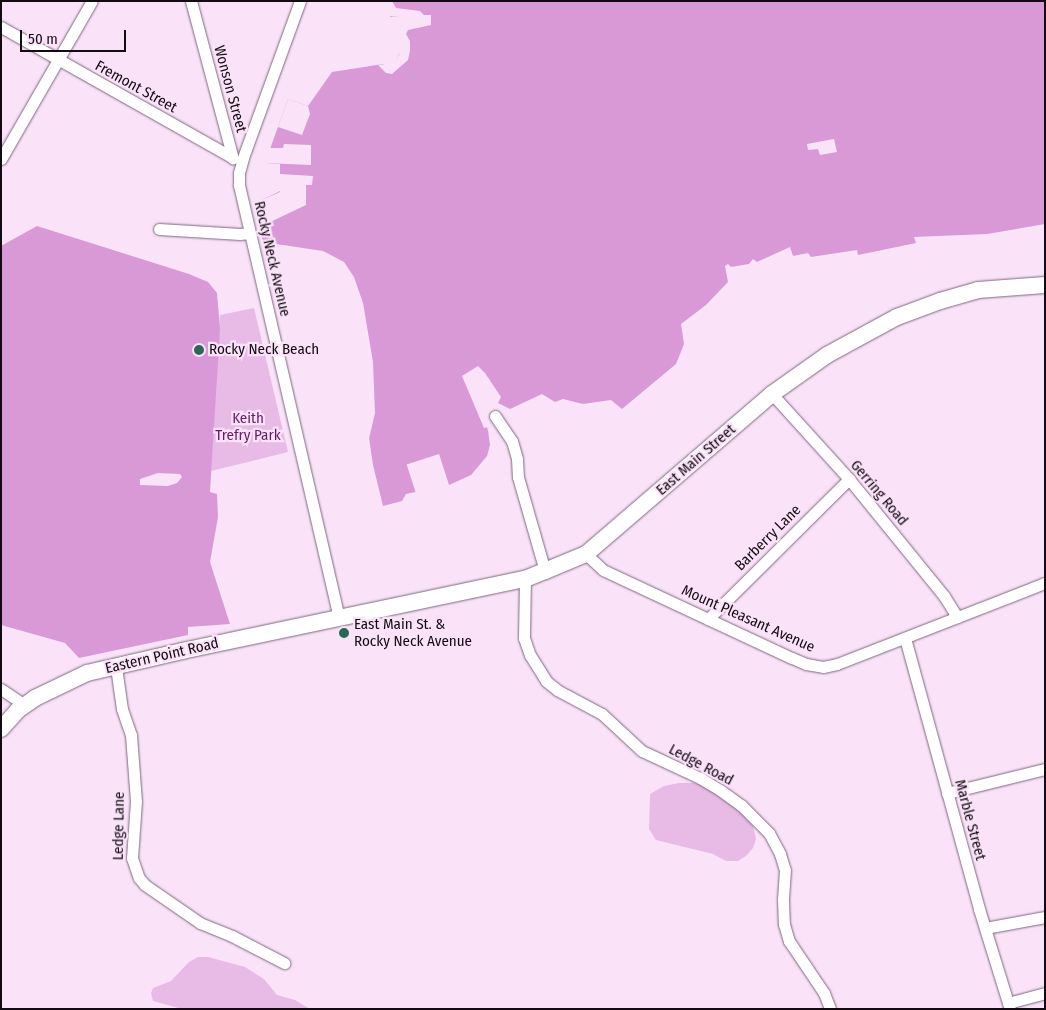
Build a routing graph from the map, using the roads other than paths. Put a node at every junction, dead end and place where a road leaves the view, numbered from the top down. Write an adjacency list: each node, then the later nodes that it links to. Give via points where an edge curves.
1 (92, 1): 5 (street)
2 (191, 1): 6 (street, Wonson Street)
3 (300, 1): 8 (street, Rocky Neck Avenue, via 243,158)
4 (1, 28): 5 (street, Fremont Street)
5 (58, 61): 6 (street, Fremont Street); 7 (street)
6 (232, 157): 8 (street, Wonson Street)
7 (1, 158)
8 (239, 185): 10 (street, Rocky Neck Avenue)
9 (159, 229): 10 (street)
10 (250, 233): 20 (street, Rocky Neck Avenue)
11 (1045, 285): 12 (main road, East Main Street, via 978,290 897,317 827,355)
12 (772, 394): 14 (street, Gerring Road); 15 (main road, East Main Street)
13 (495, 416): 16 (street, via 512,441 518,477)
14 (849, 479): 19 (street, Gerring Road, via 944,596); 21 (street, Barberry Lane)
15 (586, 554): 16 (main road, East Main Street); 21 (street, Mount Pleasant Avenue, via 604,570)
16 (546, 571): 17 (main road, East Main Street)
17 (524, 579): 20 (main road, East Main Street); 34 (street, Ledge Road, via 524,638 533,662 546,680 557,690 607,717 642,751 720,790 741,805 768,833 785,870 782,899 789,941 824,993)
18 (1045, 583): 19 (street, Mount Pleasant Avenue)
19 (957, 617): 22 (street, Mount Pleasant Avenue)
20 (339, 618): 23 (main road, Eastern Point Road)
21 (708, 619): 22 (street, Mount Pleasant Avenue, via 806,664 823,667)
22 (905, 638): 28 (street, Marble Street)
23 (116, 667): 25 (main road, Eastern Point Road, via 72,679); 31 (street, Ledge Lane, via 122,710 130,735 136,801 132,858 139,878 200,923)
24 (1, 690): 25 (street)
25 (25, 705): 26 (main road, Eastern Point Road)
26 (1, 729)
27 (1045, 769): 28 (street)
28 (947, 793): 30 (street, Marble Street)
29 (1045, 917): 30 (street)
30 (985, 928): 33 (street, Marble Street)
31 (284, 963)
32 (1045, 993): 33 (street)
33 (1009, 1006)
34 (830, 1009)

